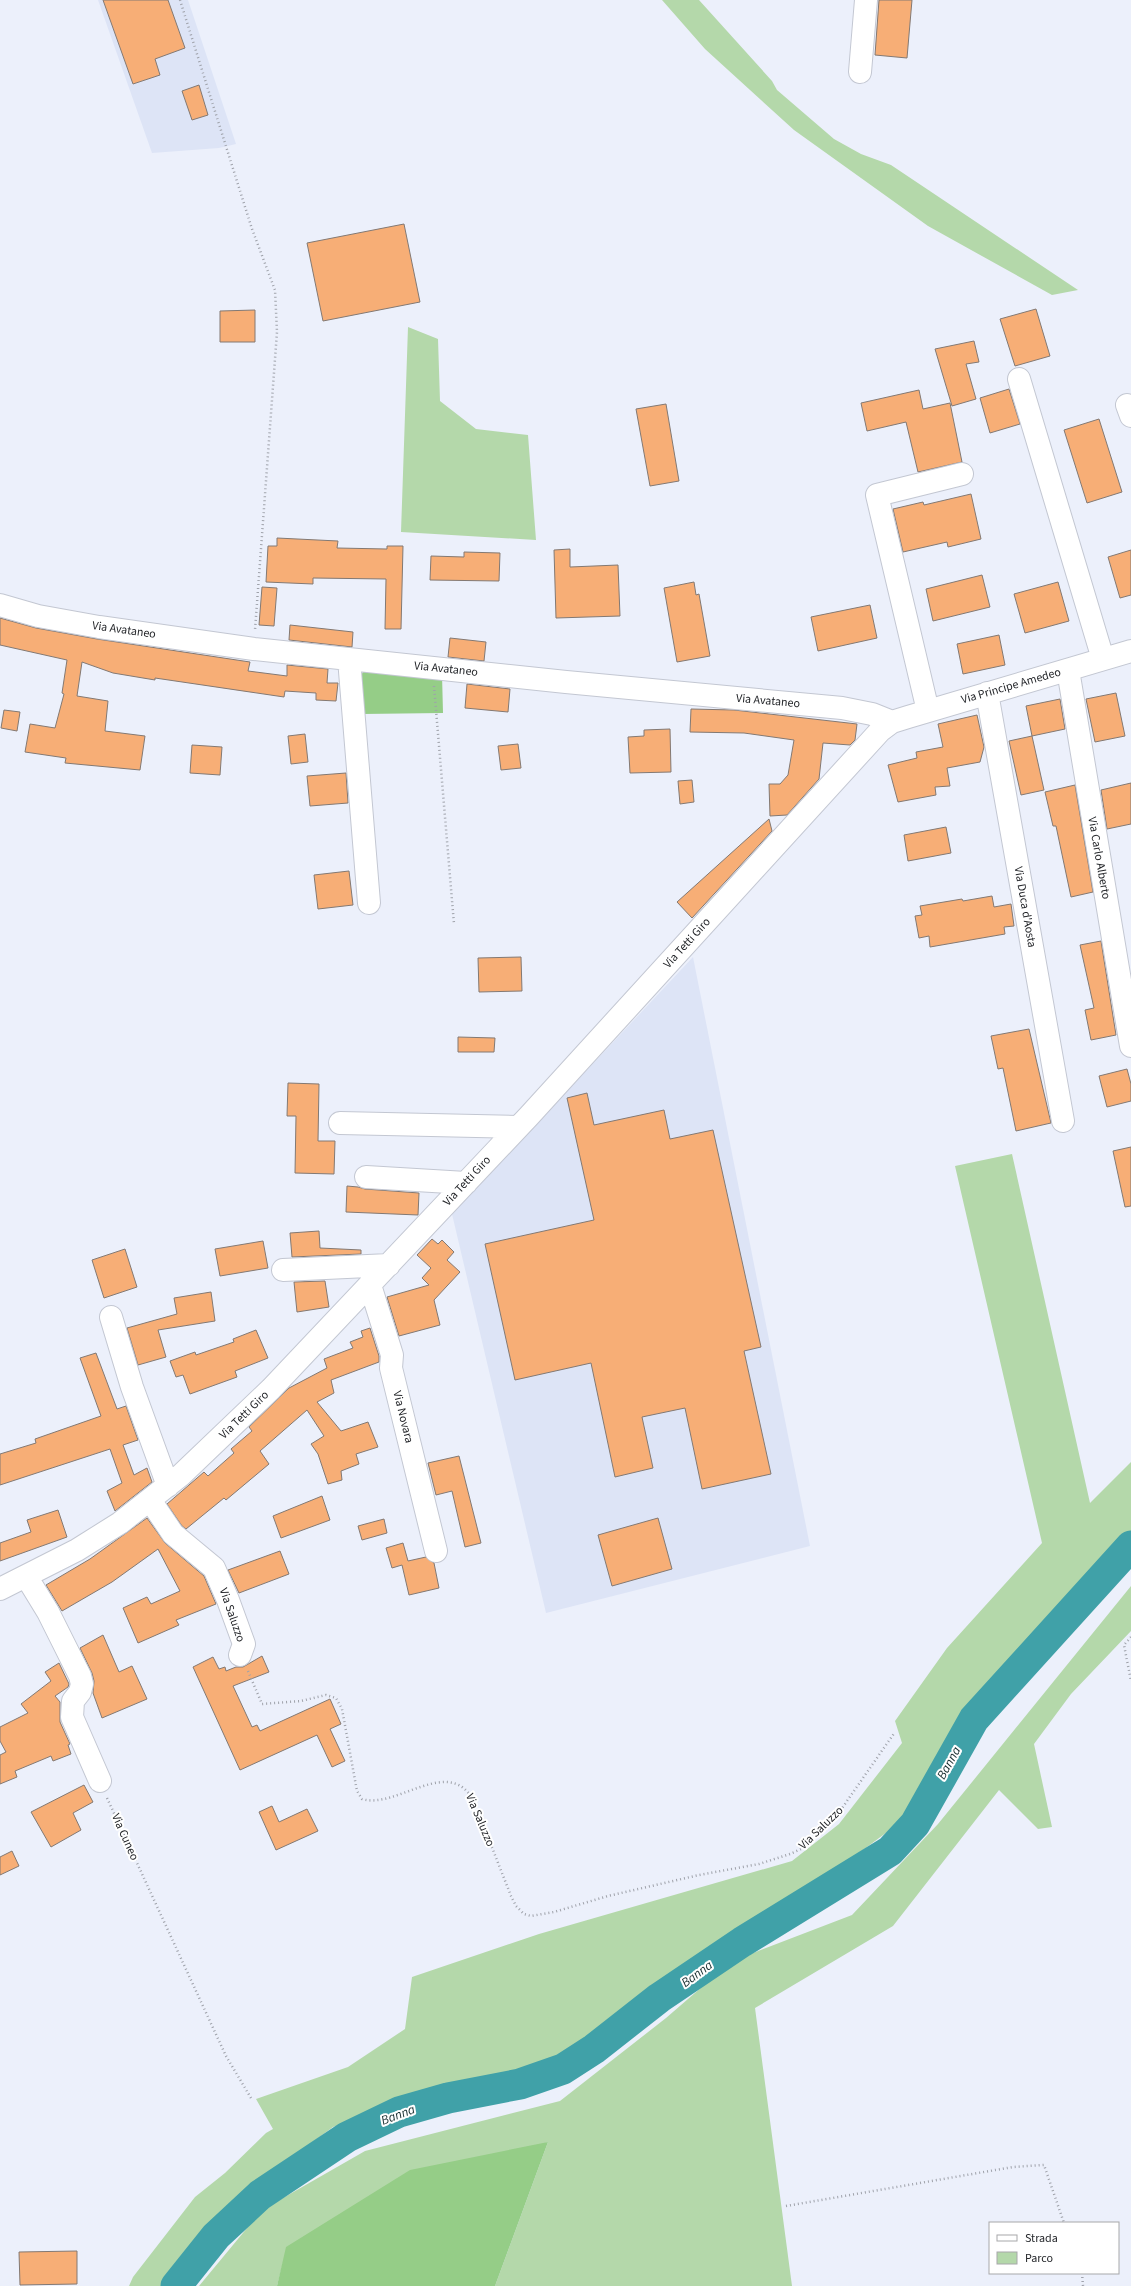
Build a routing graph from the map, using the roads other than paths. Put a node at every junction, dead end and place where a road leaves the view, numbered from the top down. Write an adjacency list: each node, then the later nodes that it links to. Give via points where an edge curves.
1 (866, 0): 2 (street)
2 (860, 72)
3 (1019, 379): 8 (street)
4 (962, 474): 11 (street, via 877,494)
5 (0, 605): 7 (street, Via Avataneo, via 38,616 99,627 254,649)
6 (1131, 651): 8 (street, Via Principe Amedeo)
7 (349, 659): 12 (street, Via Avataneo, via 842,708 872,714); 13 (street)
8 (1102, 659): 9 (street, Via Principe Amedeo)
9 (1068, 670): 10 (street, Via Principe Amedeo); 14 (street, Via Carlo Alberto)
10 (987, 693): 11 (street, Via Principe Amedeo); 15 (street, Via Duca d'Aosta)
11 (928, 711): 12 (street, Via Principe Amedeo)
12 (892, 722): 17 (street, Via Tetti Giro, via 880,731)
13 (369, 903)
14 (1131, 1046)
15 (1063, 1121)
16 (340, 1123): 17 (street)
17 (518, 1127): 19 (street, Via Tetti Giro)
18 (366, 1177): 19 (street)
19 (466, 1183): 20 (street, Via Tetti Giro)
20 (388, 1265): 21 (street); 22 (street, Via Tetti Giro)
21 (283, 1270)
22 (370, 1285): 24 (street, Via Tetti Giro, via 271,1389); 26 (street, Via Novara, via 392,1355 391,1368)
23 (111, 1317): 24 (street, via 132,1387)
24 (168, 1486): 25 (street, Via Tetti Giro)
25 (150, 1500): 27 (street, Via Tetti Giro, via 120,1523 77,1550); 29 (street, Via Saluzzo, via 173,1534 206,1560 216,1572 244,1644)
26 (436, 1551)
27 (26, 1576): 28 (street, Via Tetti Giro); 30 (street, via 48,1612 80,1676 82,1684 73,1701 72,1717)
28 (0, 1590)
29 (240, 1655)
30 (100, 1781)

